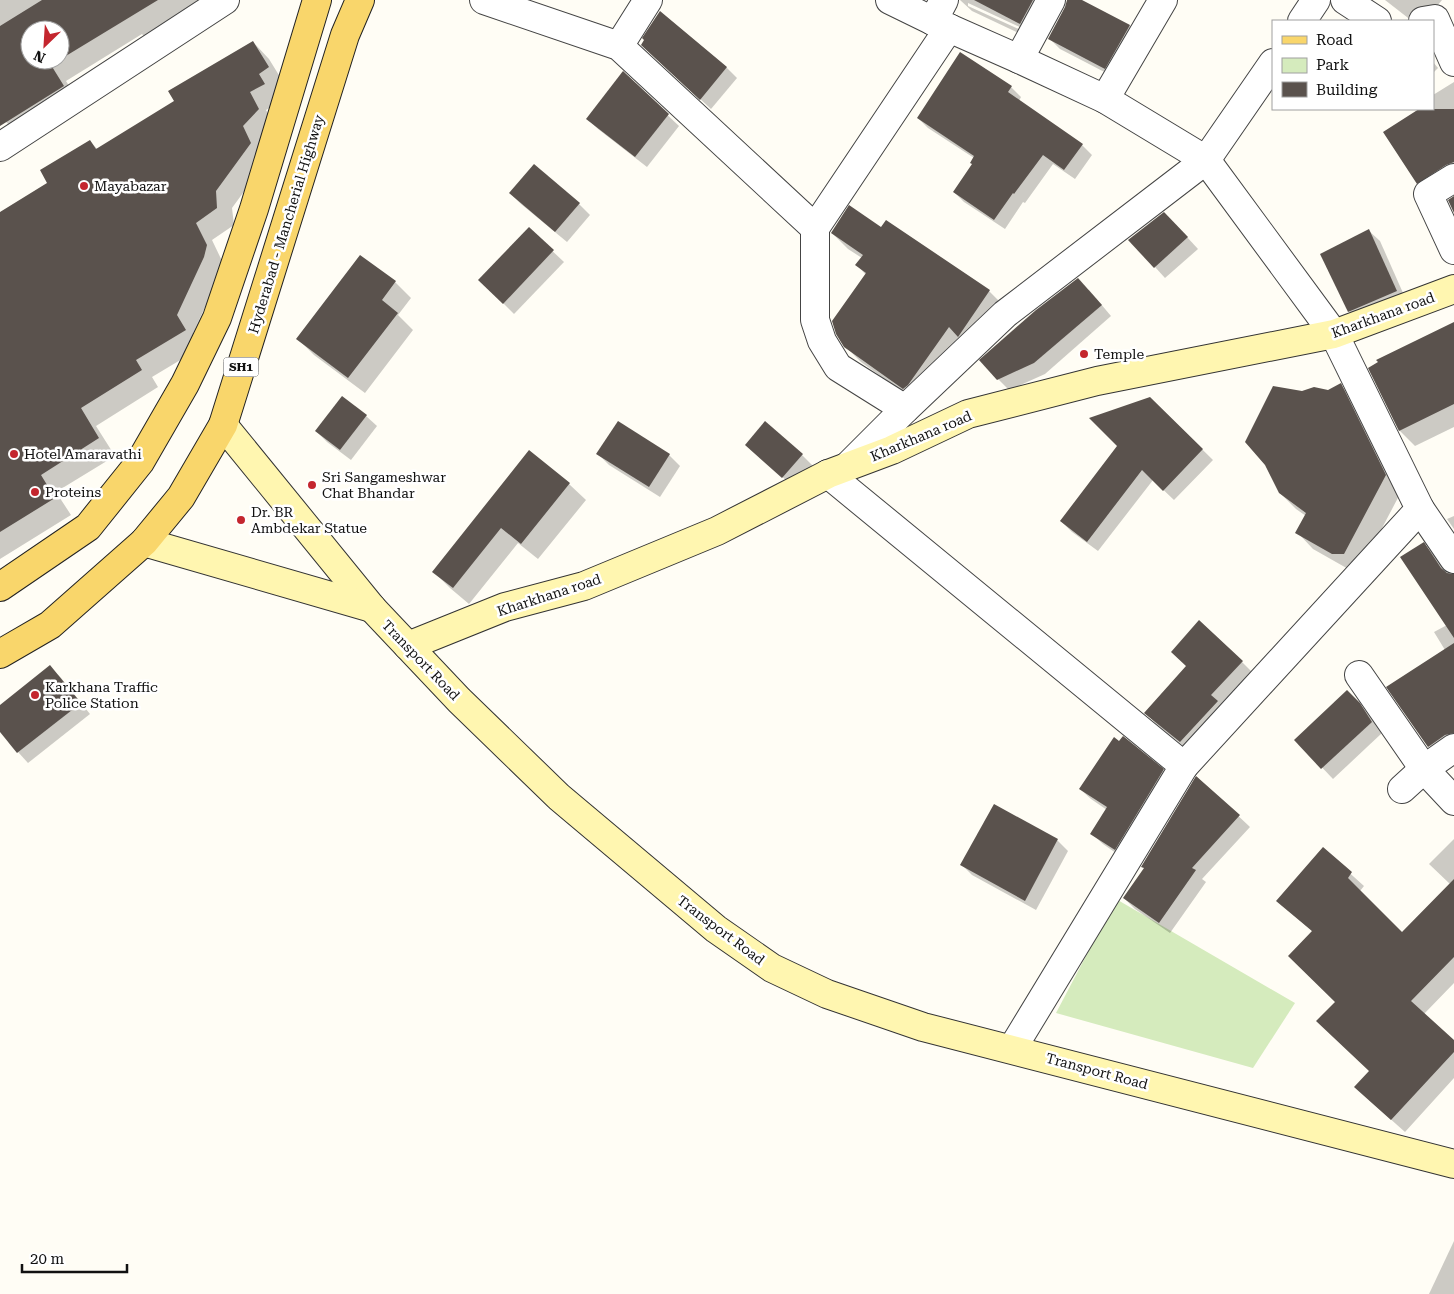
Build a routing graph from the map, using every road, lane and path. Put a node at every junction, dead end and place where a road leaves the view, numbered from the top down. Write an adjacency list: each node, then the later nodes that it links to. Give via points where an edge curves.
1 (225, 0): 20 (street)
2 (360, 0): 28 (main road, Hyderabad - Mancherial Highway / SH1, via 345,35)
3 (484, 0): 15 (street)
4 (648, 0): 15 (street)
5 (890, 0): 11 (street)
6 (1051, 0): 16 (street)
7 (1163, 0): 19 (street)
8 (1316, 0): 12 (street)
9 (1345, 0): 13 (street)
10 (310, 5): 33 (main road, via 254,209 217,318 186,384 140,462 88,527)
11 (942, 16): 16 (street); 23 (street)
12 (1303, 20)
13 (1375, 20)
14 (1429, 20): 17 (street, via 1435,19)
15 (619, 46): 23 (street)
16 (1019, 59): 19 (street)
17 (1454, 63)
18 (1272, 64): 21 (street)
19 (1106, 99): 21 (street)
20 (0, 146)
21 (1206, 160): 26 (street); 27 (street, via 1005,314)
22 (1454, 178): 24 (street, via 1428,194)
23 (815, 228): 27 (street, via 815,320 822,341 838,367)
24 (1454, 250)
25 (1454, 289): 26 (street, Kharkhana road)
26 (1334, 334): 29 (street, Kharkhana road, via 1097,382 968,414 892,450); 30 (street)
27 (905, 409): 29 (street)
28 (222, 425): 31 (main road, Hyderabad - Mancherial Highway / SH1, via 181,498); 34 (street)
29 (838, 470): 35 (street, Kharkhana road, via 717,531 584,586 505,607); 39 (street)
30 (1420, 509): 32 (street); 39 (street)
31 (144, 542): 34 (street, Transport Road); 36 (main road, Hyderabad - Mancherial Highway / SH1, via 50,625)
32 (1454, 560)
33 (0, 587)
34 (372, 608): 35 (street, Transport Road)
35 (408, 646): 43 (street, Transport Road, via 559,797 716,929 772,968 827,994 914,1024)
36 (0, 654)
37 (1359, 675): 40 (street)
38 (1454, 748): 40 (street)
39 (1184, 766): 43 (street)
40 (1424, 769): 41 (street); 42 (street)
41 (1402, 789)
42 (1454, 801)
43 (1012, 1049): 44 (street, Transport Road)
44 (1454, 1164)

